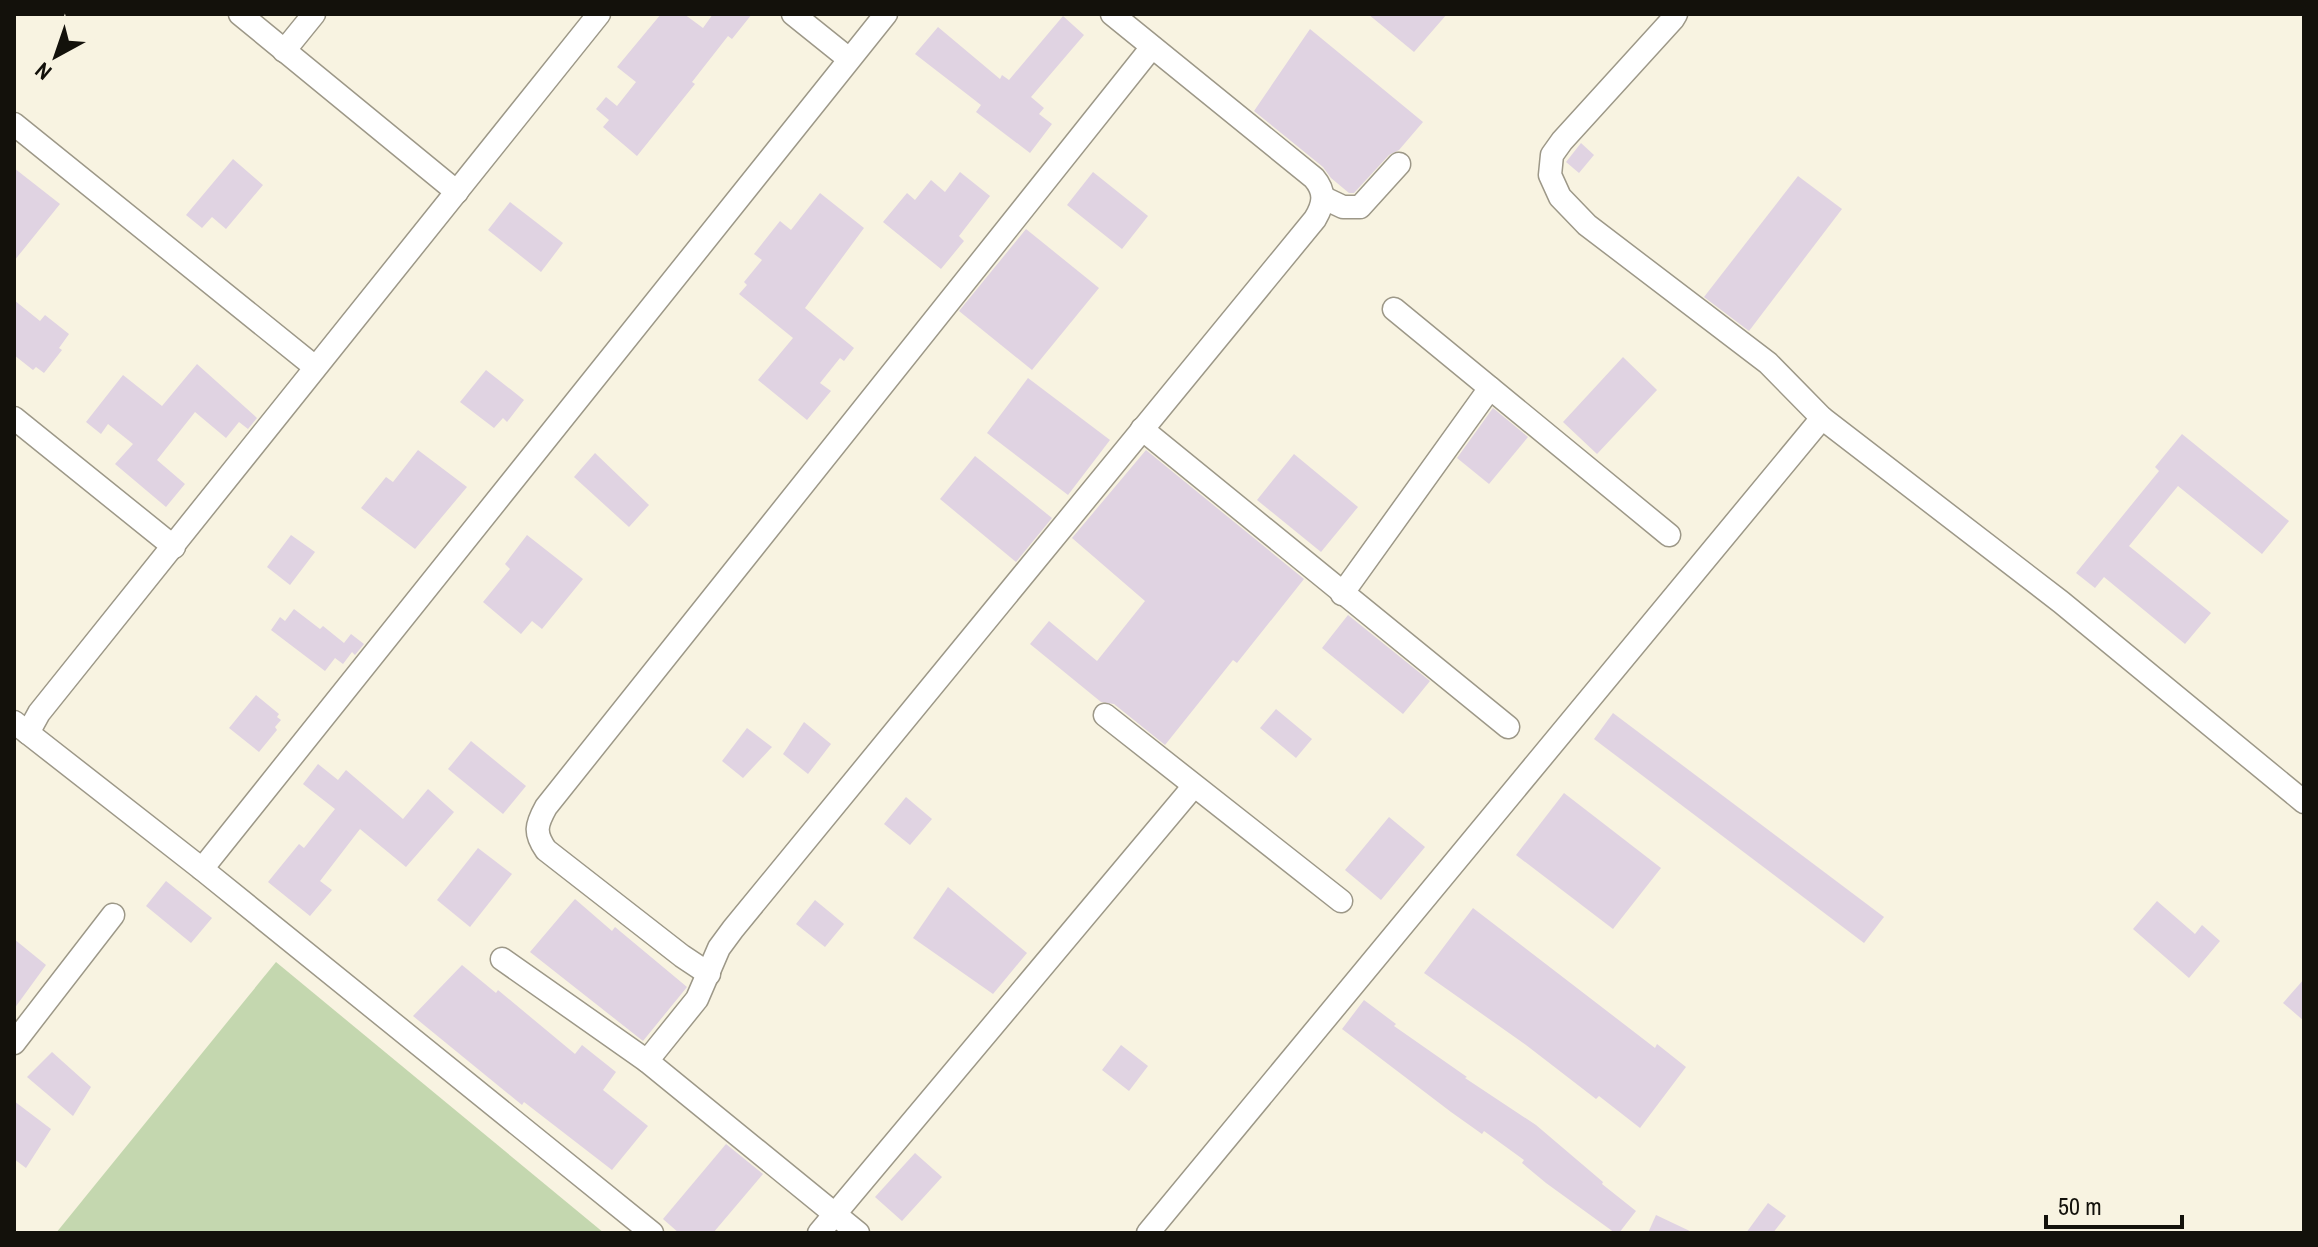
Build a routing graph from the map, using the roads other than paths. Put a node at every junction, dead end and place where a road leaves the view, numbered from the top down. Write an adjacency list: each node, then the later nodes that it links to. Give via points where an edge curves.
1 (240, 14): 9 (street)
2 (314, 14): 9 (street)
3 (599, 14): 13 (street)
4 (793, 14): 10 (street)
5 (886, 14): 10 (street)
6 (1112, 14): 8 (street)
7 (1676, 14): 19 (street, via 1562,141 1552,155 1550,175 1560,197 1587,225 1768,363)
8 (1152, 47): 14 (street, via 1314,178); 33 (street, via 537,823 536,836 546,850)
9 (284, 51): 13 (street)
10 (849, 59): 29 (street)
11 (14, 124): 16 (street)
12 (1399, 164): 14 (street, via 1360,207 1343,207)
13 (457, 192): 16 (street)
14 (1324, 198): 20 (street, via 1315,219)
15 (1394, 309): 17 (street)
16 (315, 367): 22 (street)
17 (1490, 388): 21 (street); 23 (street)
18 (14, 418): 22 (street)
19 (1822, 418): 28 (street, via 2061,602); 40 (street)
20 (1142, 429): 23 (street); 33 (street, via 733,929)
21 (1669, 535)
22 (174, 547): 25 (street, via 39,713)
23 (1342, 594): 26 (street)
24 (1105, 715): 27 (street)
25 (21, 727): 29 (street)
26 (1508, 727)
27 (1193, 787): 30 (street); 36 (street)
28 (2304, 802)
29 (202, 869): 37 (street)
30 (1341, 901)
31 (113, 915): 34 (street)
32 (502, 959): 35 (street)
33 (709, 974): 35 (street, via 697,999)
34 (14, 1043)
35 (647, 1061): 36 (street)
36 (835, 1215): 38 (street); 39 (street)
37 (652, 1233)
38 (819, 1233)
39 (858, 1233)
40 (1148, 1233)

